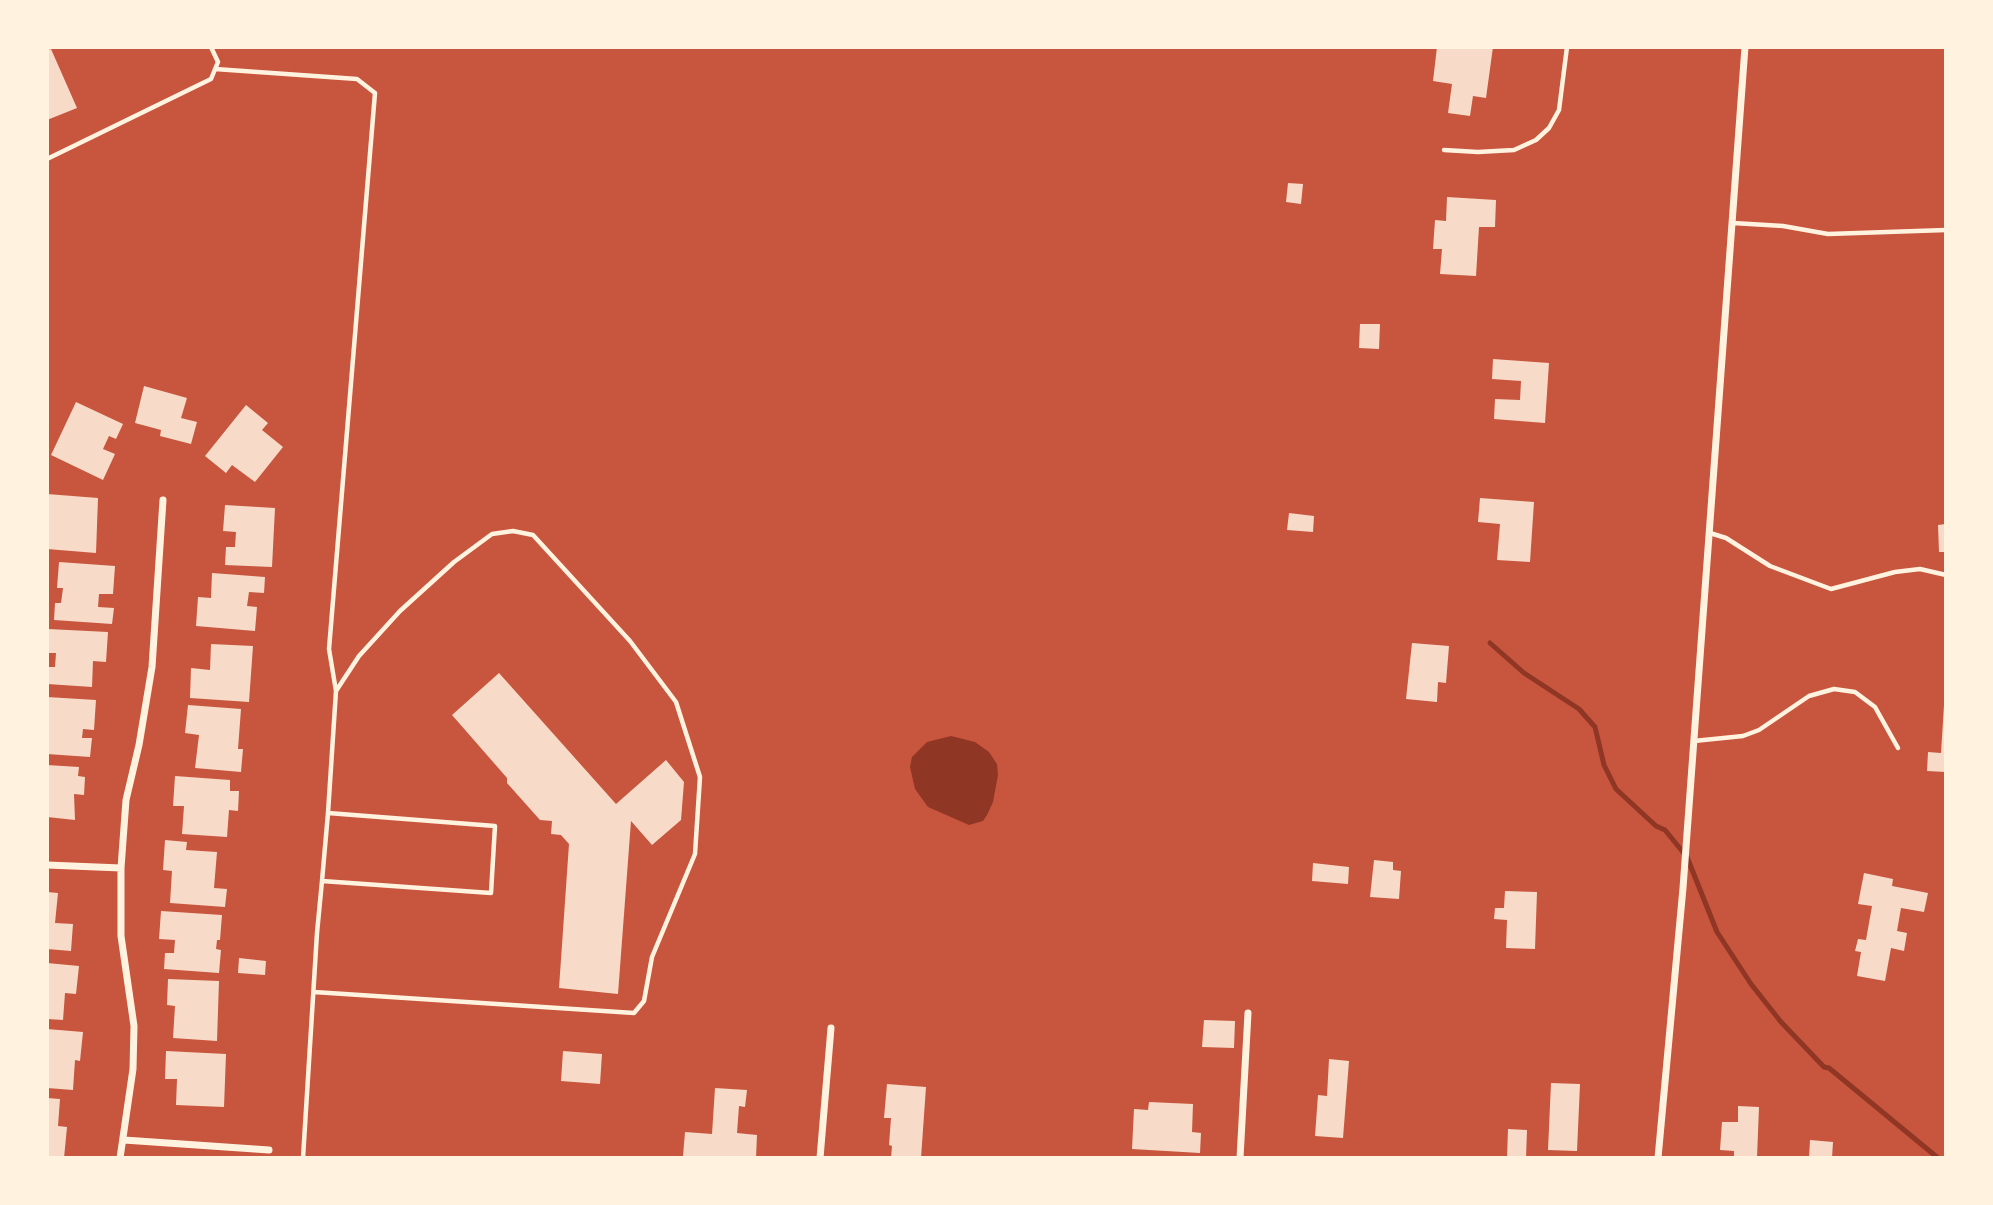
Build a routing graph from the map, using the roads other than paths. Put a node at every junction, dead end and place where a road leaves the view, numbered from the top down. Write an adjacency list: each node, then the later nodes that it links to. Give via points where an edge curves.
1 (211, 47): 4 (lane, via 218,62)
2 (1567, 47): 5 (lane, via 1559,110 1536,140 1514,150)
3 (1745, 47): 7 (street)
4 (215, 69): 6 (lane, via 211,79); 12 (lane, via 357,79 375,93 329,649)
5 (1444, 150)
6 (47, 159)
7 (1733, 223): 8 (lane, via 1828,234); 10 (street)
8 (1946, 230)
9 (163, 500): 17 (street, via 152,667 126,800)
10 (1710, 533): 11 (lane, via 1770,566 1831,589 1895,572 1920,569); 13 (street)
11 (1946, 575)
12 (336, 691): 15 (lane); 19 (lane, via 359,656 400,611 454,562 492,534 513,531 533,535 630,641 676,702 700,777 695,854 652,957 644,1001 634,1013)
13 (1694, 741): 14 (lane, via 1743,736 1809,696 1833,689 1855,692 1875,706); 28 (street)
14 (1898, 748)
15 (328, 813): 18 (lane); 18 (lane, via 495,826 491,893)
16 (47, 865): 17 (street)
17 (121, 867): 22 (street, via 121,936 134,1026 134,1069)
18 (322, 881): 19 (lane)
19 (314, 992): 25 (lane)
20 (1248, 1013): 27 (street)
21 (831, 1028): 26 (street)
22 (124, 1140): 23 (street); 24 (street)
23 (269, 1150)
24 (120, 1158)
25 (303, 1158)
26 (820, 1158)
27 (1240, 1158)
28 (1657, 1158)

